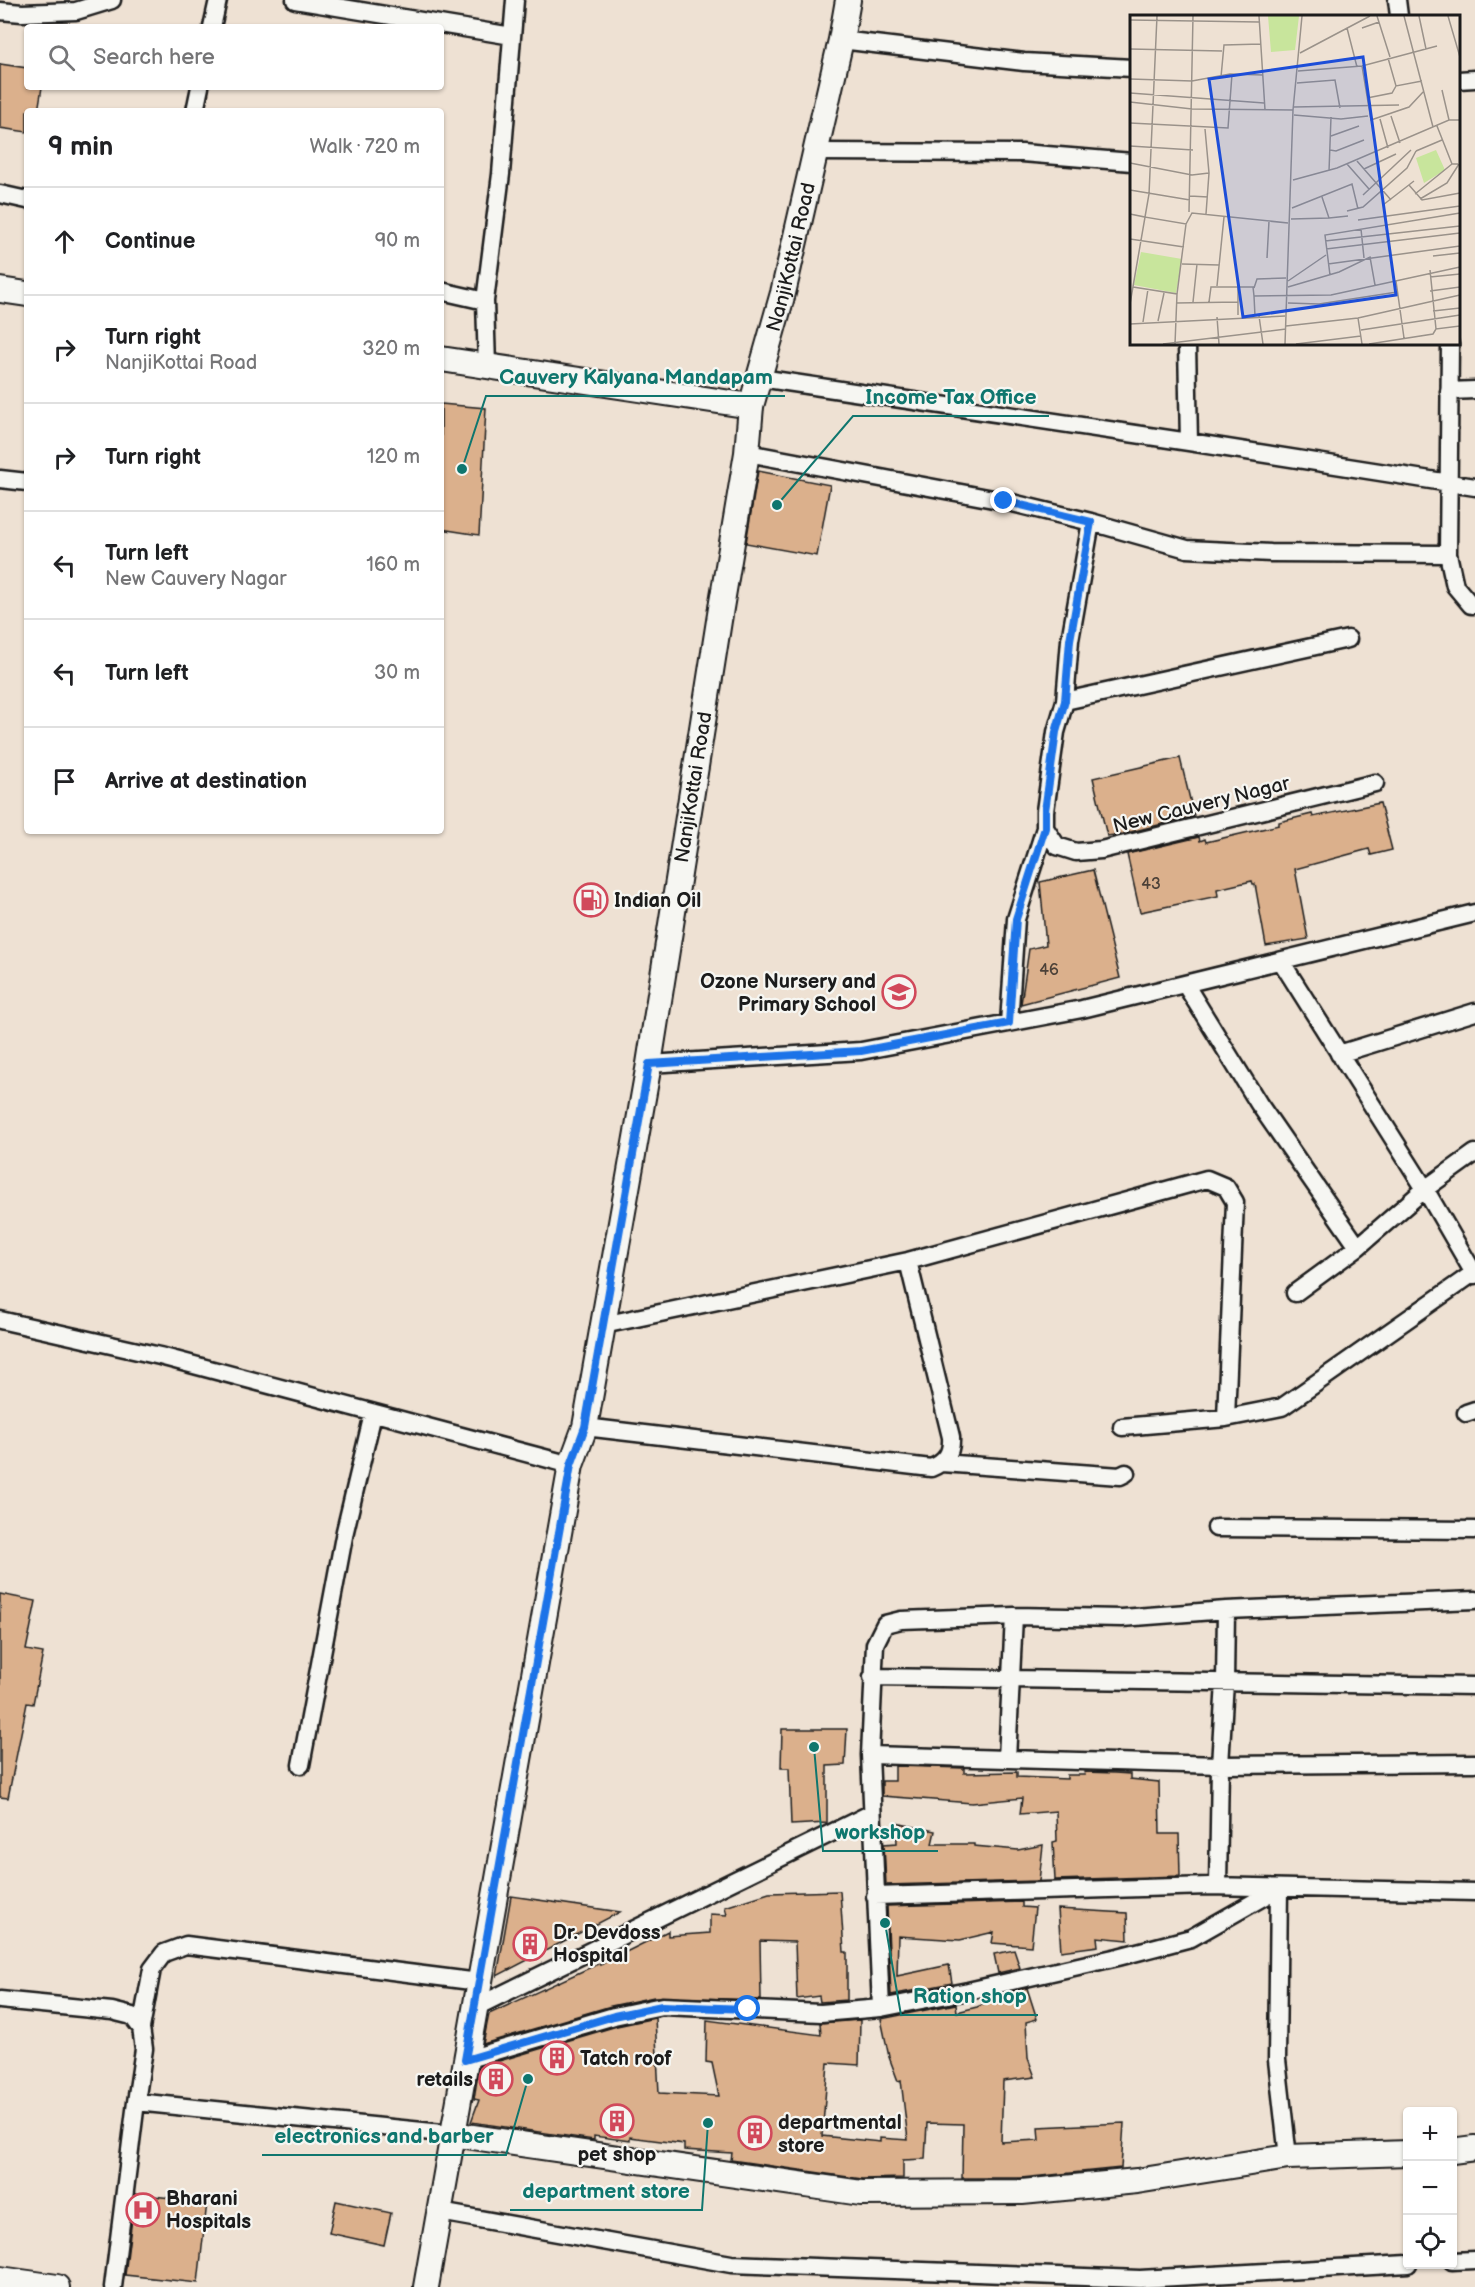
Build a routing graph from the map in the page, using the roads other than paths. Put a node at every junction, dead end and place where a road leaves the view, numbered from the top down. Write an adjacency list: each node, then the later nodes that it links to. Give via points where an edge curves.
1 (218, 0): 9 (street)
2 (295, 0): 10 (street)
3 (515, 0): 12 (street)
4 (848, 0): 13 (main road, NanjiKottai Road)
5 (1396, 0): 8 (street)
6 (109, 1): 7 (street, via 76,11)
7 (0, 11)
8 (1399, 15)
9 (213, 24)
10 (440, 24)
11 (444, 25): 12 (street)
12 (512, 36): 26 (street, via 501,174)
13 (842, 40): 14 (street, via 1024,62); 19 (main road, NanjiKottai Road)
14 (1130, 68)
15 (1475, 78): 16 (street)
16 (1460, 80)
17 (199, 90): 18 (street)
18 (196, 108)
19 (816, 152): 20 (street, via 1023,153); 31 (main road, NanjiKottai Road)
20 (1130, 162)
21 (0, 194): 22 (street)
22 (24, 199)
23 (0, 290): 25 (main road)
24 (444, 292): 26 (street)
25 (24, 294)
26 (485, 301): 30 (street)
27 (1187, 345): 35 (street)
28 (1449, 345): 33 (street)
29 (444, 359): 30 (main road)
30 (487, 366): 34 (main road)
31 (760, 378): 34 (main road, NanjiKottai Road); 35 (street)
32 (1475, 390): 33 (street)
33 (1449, 392): 39 (street)
34 (750, 406): 36 (main road, NanjiKottai Road)
35 (1189, 442): 39 (street)
36 (747, 453): 41 (street, via 1004,501); 54 (main road, NanjiKottai Road)
37 (0, 479): 38 (street)
38 (24, 482)
39 (1449, 482): 40 (street); 42 (street)
40 (1475, 487)
41 (1091, 522): 42 (street, via 1187,549); 45 (street, via 1070,640)
42 (1448, 554): 43 (street, via 1455,586)
43 (1475, 605)
44 (1348, 639): 45 (street)
45 (1065, 701): 47 (street, via 1056,732)
46 (1375, 783): 47 (street, New Cauvery Nagar, via 1101,850 1076,852 1057,846)
47 (1045, 828): 52 (street, via 1016,919)
48 (1475, 913): 49 (street)
49 (1281, 961): 50 (street); 53 (street)
50 (1185, 984): 52 (street); 57 (street, via 1259,1104)
51 (1475, 1012): 53 (street)
52 (1009, 1023): 54 (street, via 861,1051)
53 (1339, 1054): 56 (street)
54 (649, 1064): 62 (main road, NanjiKottai Road)
55 (1475, 1154): 56 (street)
56 (1425, 1189): 57 (street); 59 (street)
57 (1358, 1247): 60 (street)
58 (908, 1261): 62 (street); 64 (street, via 1207,1179 1226,1187 1235,1202); 67 (street, via 951,1437 951,1450)
59 (1474, 1274): 64 (street, via 1282,1407)
60 (1295, 1293)
61 (0, 1320): 63 (street, via 160,1356)
62 (603, 1325): 65 (main road, NanjiKottai Road)
63 (373, 1414): 68 (street); 82 (street, via 345,1531)
64 (1226, 1418): 66 (street)
65 (585, 1427): 67 (street, via 931,1468); 68 (main road, NanjiKottai Road)
66 (1122, 1427)
67 (942, 1463): 69 (street, via 1120,1476)
68 (571, 1465): 89 (main road, NanjiKottai Road)
69 (1126, 1473)
70 (1216, 1528): 71 (street)
71 (1475, 1530)
72 (1475, 1600): 73 (street)
73 (1226, 1610): 74 (street, via 1122,1618); 77 (street)
74 (1014, 1616): 75 (street, via 901,1620 885,1624 875,1644); 76 (street)
75 (872, 1677): 76 (street); 79 (street)
76 (1011, 1678): 77 (street); 80 (street)
77 (1225, 1682): 78 (street); 83 (street)
78 (1475, 1686)
79 (870, 1755): 80 (street); 84 (street)
80 (1007, 1759): 83 (street)
81 (1475, 1763): 83 (street)
82 (302, 1765)
83 (1220, 1765): 85 (street)
84 (872, 1813): 88 (street); 91 (street)
85 (1218, 1886): 86 (street); 88 (street)
86 (1279, 1888): 87 (street); 92 (street, via 1191,1938); 100 (street, via 1277,2060)
87 (1475, 1892)
88 (875, 1896): 92 (street)
89 (479, 1982): 91 (main road, NanjiKottai Road); 93 (street, via 186,1945 164,1953 152,1970)
90 (0, 2000): 93 (street, via 112,2011 132,2016)
91 (474, 2008): 94 (main road, NanjiKottai Road)
92 (881, 2008): 94 (street, via 821,2013 662,2006 614,2016)
93 (141, 2028): 95 (street, via 144,2049)
94 (465, 2060): 96 (main road, NanjiKottai Road)
95 (136, 2102): 96 (street); 107 (street)
96 (452, 2134): 100 (main road, via 861,2193 1022,2192 1137,2181); 101 (main road, NanjiKottai Road)
97 (1475, 2148): 98 (main road)
98 (1457, 2150)
99 (1403, 2153): 100 (main road)
100 (1288, 2157)
101 (440, 2212): 104 (street, via 731,2264 1140,2279); 108 (main road, NanjiKottai Road)
102 (1475, 2260): 103 (street)
103 (1457, 2261)
104 (1403, 2264)
105 (0, 2279): 106 (main road)
106 (57, 2287)
107 (113, 2287)
108 (426, 2287)

